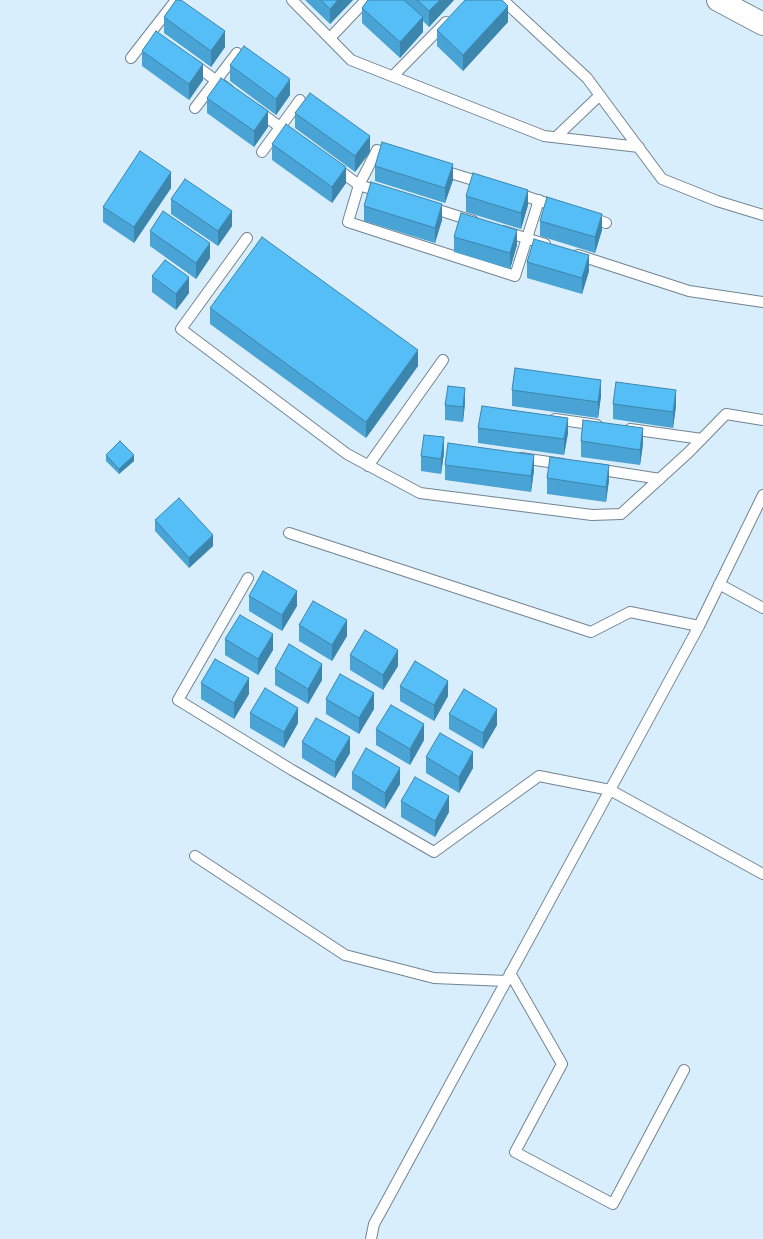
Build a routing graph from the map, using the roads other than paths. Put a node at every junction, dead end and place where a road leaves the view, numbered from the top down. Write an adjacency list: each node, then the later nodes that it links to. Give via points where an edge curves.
1 (292, 0): 8 (lane)
2 (366, 0): 8 (lane)
3 (503, 0): 15 (lane, via 588,78)
4 (718, 0): 7 (main road)
5 (173, 4): 10 (lane, via 154,35)
6 (451, 16): 12 (lane)
7 (763, 24)
8 (330, 38): 12 (lane, via 351,60)
9 (237, 54): 13 (lane)
10 (131, 58)
11 (187, 59): 13 (lane)
12 (393, 76): 20 (lane, via 544,136)
13 (216, 80): 14 (lane); 18 (lane)
14 (236, 95)
15 (600, 95): 20 (lane); 22 (lane)
16 (300, 100): 19 (lane)
17 (248, 104): 19 (lane)
18 (195, 108)
19 (281, 127): 21 (lane); 23 (lane)
20 (556, 137): 22 (lane)
21 (299, 141)
22 (639, 148): 35 (lane, via 662,179)
23 (262, 152)
24 (399, 156): 27 (lane, via 377,150)
25 (329, 163): 27 (lane)
26 (428, 166): 28 (lane)
27 (359, 185): 30 (lane); 38 (lane, via 348,222 515,276)
28 (494, 186)
29 (509, 191): 31 (lane)
30 (388, 194)
31 (539, 200): 33 (lane); 38 (lane)
32 (417, 203): 38 (lane)
33 (569, 210)
34 (584, 215): 36 (lane)
35 (763, 215)
36 (606, 222)
37 (247, 238): 49 (lane, via 181,329 347,454)
38 (527, 238): 39 (lane)
39 (556, 248)
40 (571, 253): 41 (lane, via 688,291)
41 (763, 302)
42 (443, 360): 49 (lane)
43 (543, 417): 45 (lane)
44 (763, 420): 47 (lane, via 726,414)
45 (607, 426)
46 (622, 428): 47 (lane)
47 (702, 439): 52 (lane)
48 (510, 457): 50 (lane)
49 (368, 466): 52 (lane, via 420,494 592,515 620,514)
50 (573, 466)
51 (589, 468): 52 (lane)
52 (660, 479)
53 (763, 496): 56 (lane)
54 (289, 533): 58 (lane, via 591,632 630,612)
55 (248, 578): 59 (lane, via 178,700 292,770 434,852 539,776)
56 (720, 584): 57 (lane); 58 (lane)
57 (763, 608)
58 (699, 626): 59 (lane)
59 (610, 790): 61 (lane); 62 (lane)
60 (195, 856): 62 (lane, via 344,955 434,978)
61 (763, 874)
62 (508, 977): 63 (lane, via 562,1064 515,1152 613,1204); 64 (lane, via 374,1224)
63 (684, 1070)
64 (371, 1239)

